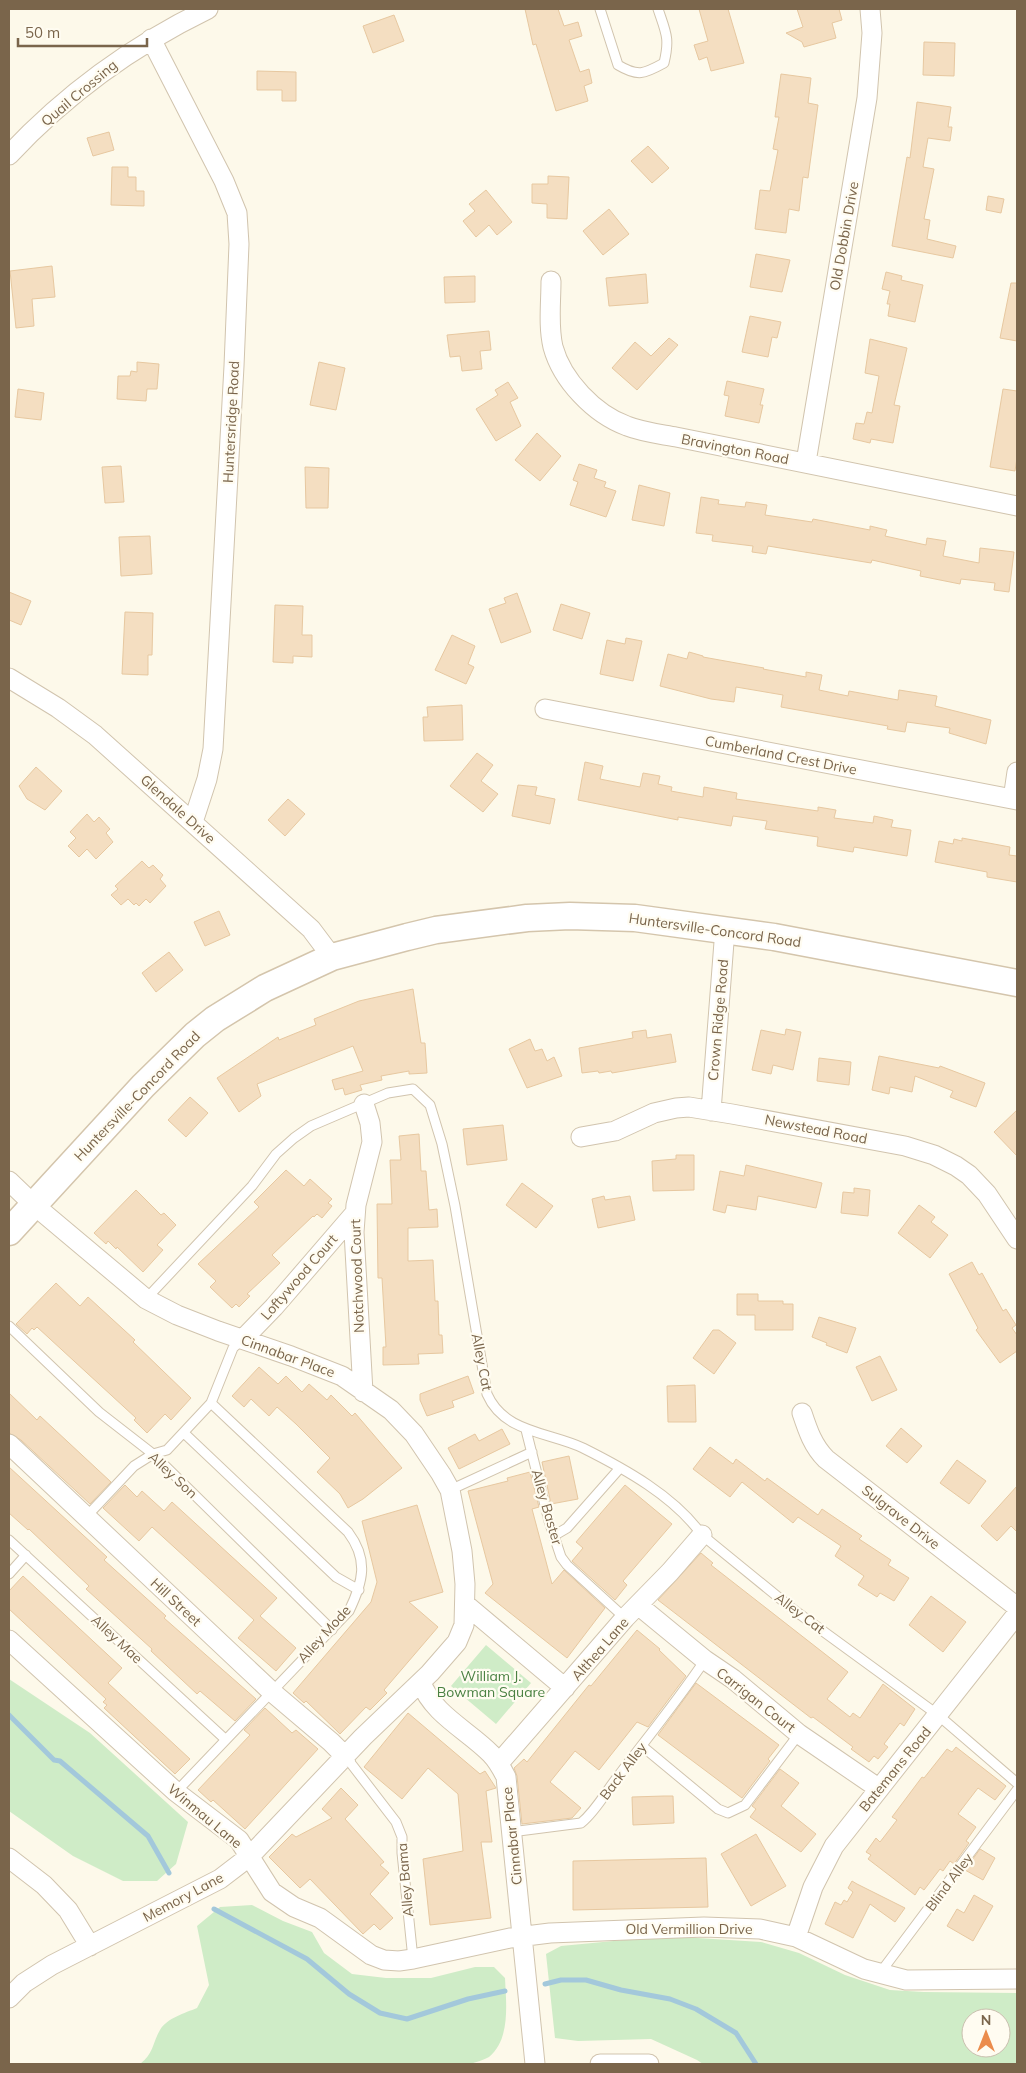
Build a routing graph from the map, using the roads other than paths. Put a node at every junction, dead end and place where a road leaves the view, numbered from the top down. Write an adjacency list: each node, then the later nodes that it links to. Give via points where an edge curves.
1 (208, 9): 5 (street, Quail Crossing)
2 (600, 9): 3 (lane, via 618,65 631,73 646,73 664,63 668,40)
3 (658, 9)
4 (870, 9): 8 (street, Old Dobbin Drive, via 872,32 867,98)
5 (151, 39): 6 (street, Quail Crossing, via 78,92); 14 (street, Huntersridge Road, via 224,181 237,213 239,244 213,749 208,780)
6 (9, 155)
7 (551, 281): 8 (street, Bravington Road, via 550,329 559,361 581,394 610,418 627,426)
8 (806, 462): 9 (street, Bravington Road)
9 (1017, 506)
10 (9, 678): 14 (street, Glendale Drive, via 95,735)
11 (546, 710): 13 (street, Cumberland Crest Drive)
12 (1017, 772): 13 (street)
13 (1015, 799)
14 (193, 822): 16 (street, Glendale Drive, via 311,929)
15 (726, 929): 16 (main road, Huntersville-Concord Road, via 635,918 527,918 436,930); 17 (main road, Huntersville-Concord Road); 19 (street, Crown Ridge Road)
16 (332, 956): 22 (main road, Huntersville-Concord Road, via 242,1000 194,1035)
17 (1017, 983)
18 (364, 1104): 23 (street, Notchwood Court, via 372,1142); 26 (lane, Alley Cat, via 311,1126 276,1154 252,1186); 32 (lane, Alley Cat, via 388,1092 413,1088 430,1105 455,1206 487,1394 506,1418)
19 (711, 1111): 20 (street, Newstead Road, via 676,1108 654,1113 614,1131); 25 (street, Newstead Road, via 905,1146 934,1155 962,1171 987,1194)
20 (581, 1137)
21 (9, 1181): 22 (street, Cinnabar Place)
22 (34, 1205): 24 (main road, Huntersville-Concord Road); 26 (street, Cinnabar Place)
23 (355, 1213): 28 (street, Loftywood Court); 29 (street, Notchwood Court)
24 (9, 1232)
25 (1017, 1239)
26 (146, 1299): 28 (street, Cinnabar Place)
27 (9, 1326): 36 (lane, Alley Son, via 99,1412)
28 (243, 1339): 29 (street, Cinnabar Place, via 342,1376); 30 (lane, via 233,1348)
29 (363, 1392): 38 (street, Cinnabar Place, via 391,1410 414,1434)
30 (211, 1403): 33 (lane); 45 (lane, Alley Mode, via 356,1542 362,1558)
31 (802, 1413): 47 (street, Sulgrave Drive, via 811,1439 826,1459)
32 (526, 1430): 35 (lane, Alley Baster); 37 (lane, Alley Cat, via 552,1436)
33 (184, 1433): 36 (lane, via 167,1450); 45 (lane, via 336,1577)
34 (9, 1444): 39 (street, Hill Street)
35 (532, 1452): 38 (lane); 40 (lane, Alley Baster, via 548,1521)
36 (153, 1454): 39 (lane, via 134,1466); 50 (lane, Alley Son)
37 (620, 1468): 40 (lane, via 567,1528); 41 (lane, Alley Cat, via 691,1519)
38 (450, 1490): 46 (street, Cinnabar Place, via 462,1551)
39 (86, 1517): 55 (street, Hill Street)
40 (555, 1535): 48 (lane, Alley Baster, via 567,1565)
41 (702, 1535): 48 (street, Althea Lane); 56 (lane, Alley Cat, via 794,1610)
42 (9, 1540): 43 (lane, Alley Mae)
43 (26, 1555): 44 (lane); 58 (lane, Alley Mae)
44 (9, 1574)
45 (359, 1590): 50 (lane, Alley Mode, via 349,1611)
46 (465, 1604): 53 (street, Cinnabar Place, via 464,1626 457,1642); 54 (street)
47 (1017, 1607)
48 (632, 1612): 52 (street, Carrigan Court); 54 (street, Althea Lane)
49 (1017, 1614): 56 (street, Batemans Road)
50 (332, 1630): 55 (lane, Alley Mode)
51 (9, 1640): 65 (street, Winmau Lane)
52 (705, 1660): 57 (street, Carrigan Court, via 733,1678); 59 (lane, Back Alley)
53 (420, 1682): 60 (street, Memory Lane); 61 (street, Cinnabar Place, via 448,1718)
54 (566, 1688): 61 (street, Althea Lane)
55 (272, 1692): 58 (lane, Alley Mode); 60 (street, Hill Street)
56 (938, 1715): 62 (lane, Alley Cat); 63 (street, Batemans Road)
57 (799, 1734): 59 (lane, via 745,1805 728,1813); 63 (street, Carrigan Court)
58 (225, 1739): 65 (lane, Alley Mode)
59 (642, 1746): 66 (lane, Back Alley, via 581,1824)
60 (346, 1758): 67 (street, Memory Lane); 72 (lane, Alley Bama, via 396,1822 402,1837)
61 (499, 1764): 66 (street, Cinnabar Place, via 506,1777)
62 (1017, 1783)
63 (878, 1788): 70 (street, Batemans Road, via 834,1846 813,1887)
64 (1017, 1790): 73 (lane, Blind Alley)
65 (176, 1792): 67 (street, Winmau Lane, via 239,1840)
66 (511, 1832): 69 (street, Cinnabar Place)
67 (250, 1856): 71 (street, Memory Lane, via 220,1878); 72 (street, Winmau Lane, via 272,1892 294,1907 320,1918 371,1955 399,1962)
68 (9, 1858): 71 (street, via 44,1885 68,1910)
69 (522, 1937): 70 (street, Old Vermillion Drive, via 704,1927 760,1929); 72 (street, Old Vermillion Drive); 76 (street, Cinnabar Place)
70 (796, 1937): 73 (street, Old Vermillion Drive, via 864,1969)
71 (90, 1946): 75 (street, Memory Lane, via 52,1965 24,1983)
72 (414, 1960)
73 (880, 1973): 74 (street, Old Vermillion Drive, via 906,1980)
74 (1017, 1979)
75 (9, 1998)
76 (535, 2064)
77 (602, 2064): 78 (street)
78 (649, 2064)

